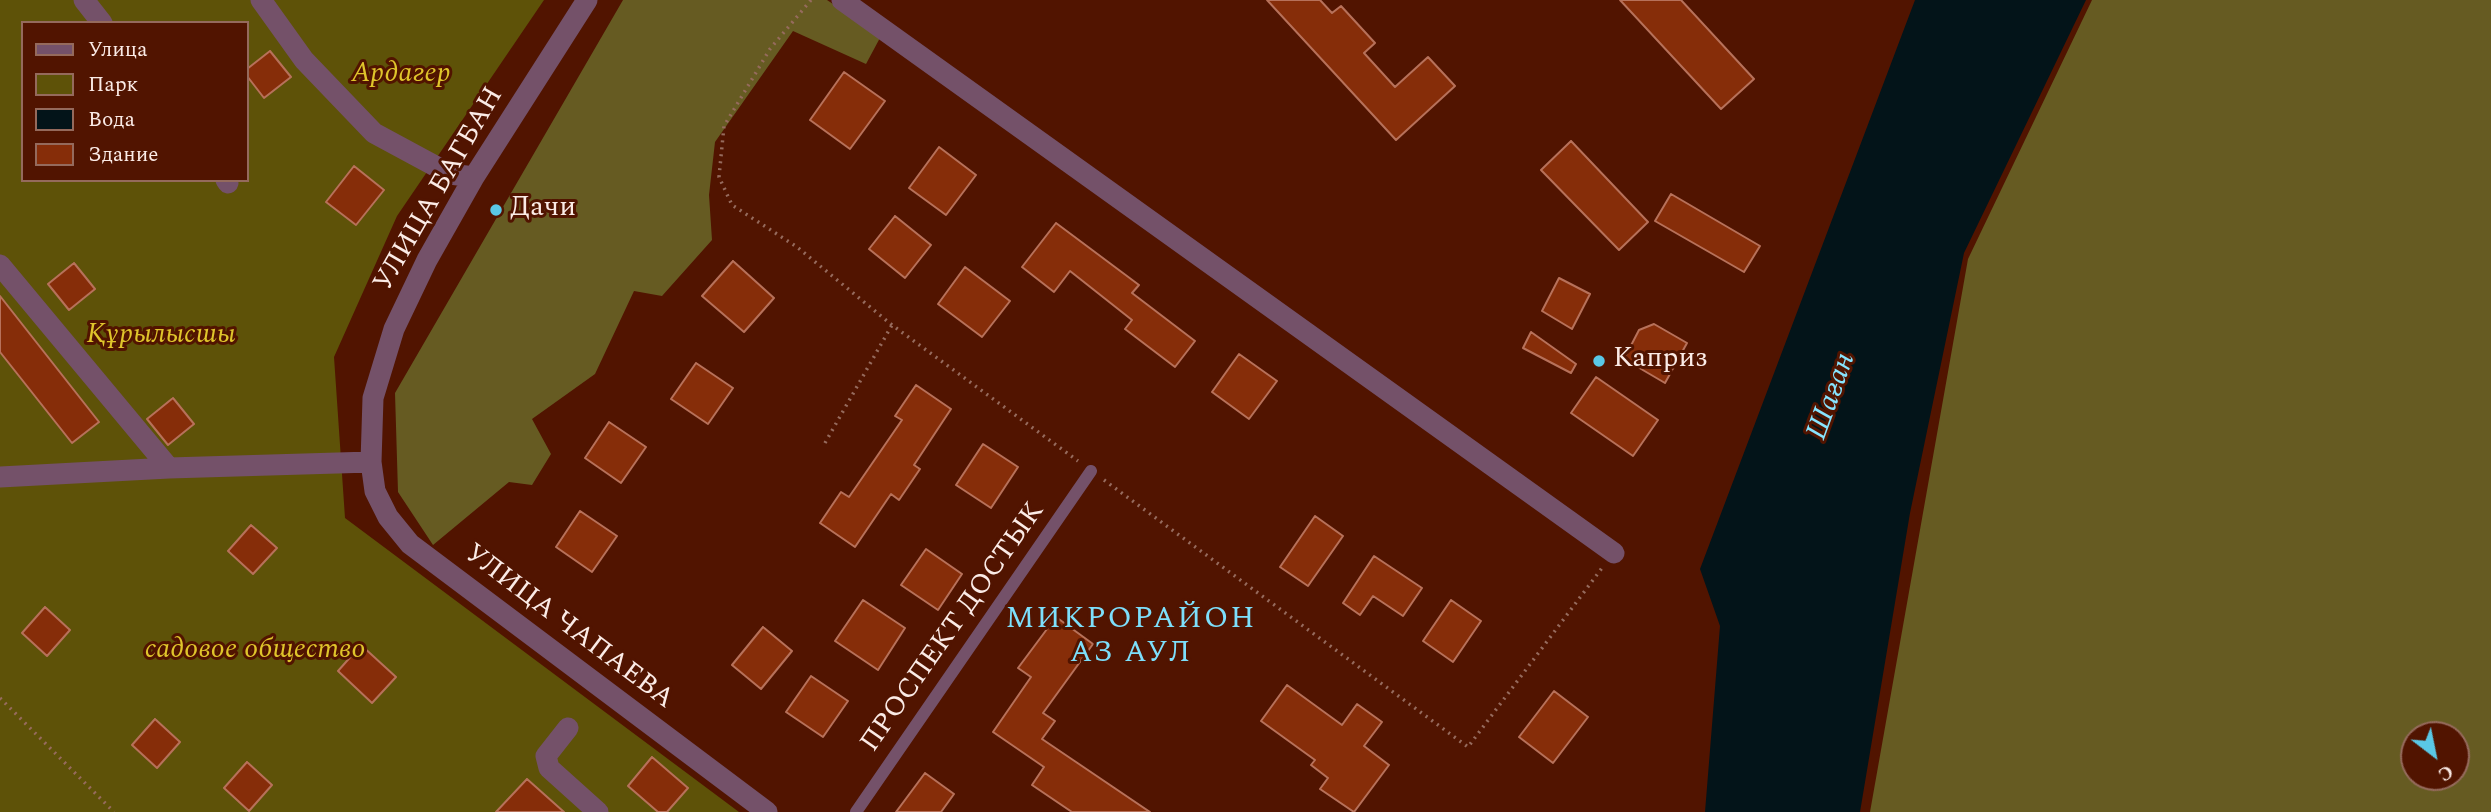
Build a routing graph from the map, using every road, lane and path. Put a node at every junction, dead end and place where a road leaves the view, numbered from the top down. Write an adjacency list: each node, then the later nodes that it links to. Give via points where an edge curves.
1 (84, 0): 6 (street)
2 (261, 0): 7 (street, via 304,60 374,133 450,174)
3 (587, 0): 7 (street, УЛИЦА БАГБАН)
4 (811, 0): 9 (path, via 769,49 724,126 719,177 732,205 797,247)
5 (842, 0): 15 (street)
6 (100, 21)
7 (474, 177): 11 (street, УЛИЦА БАГБАН, via 394,329 373,398)
8 (0, 265): 12 (street)
9 (892, 325): 10 (path); 13 (path)
10 (825, 443)
11 (371, 462): 12 (street); 20 (street, УЛИЦА ЧАПАЕВА, via 375,491 410,544)
12 (169, 468): 14 (street)
13 (1091, 471): 15 (path, via 1468,747); 21 (lane, ПРОСПЕКТ ДОСТЫК)
14 (0, 477)
15 (1614, 553)
16 (0, 698): 18 (path)
17 (568, 728): 19 (street, via 546,756 549,768)
18 (114, 812)
19 (597, 812)
20 (767, 812)
21 (856, 812)

